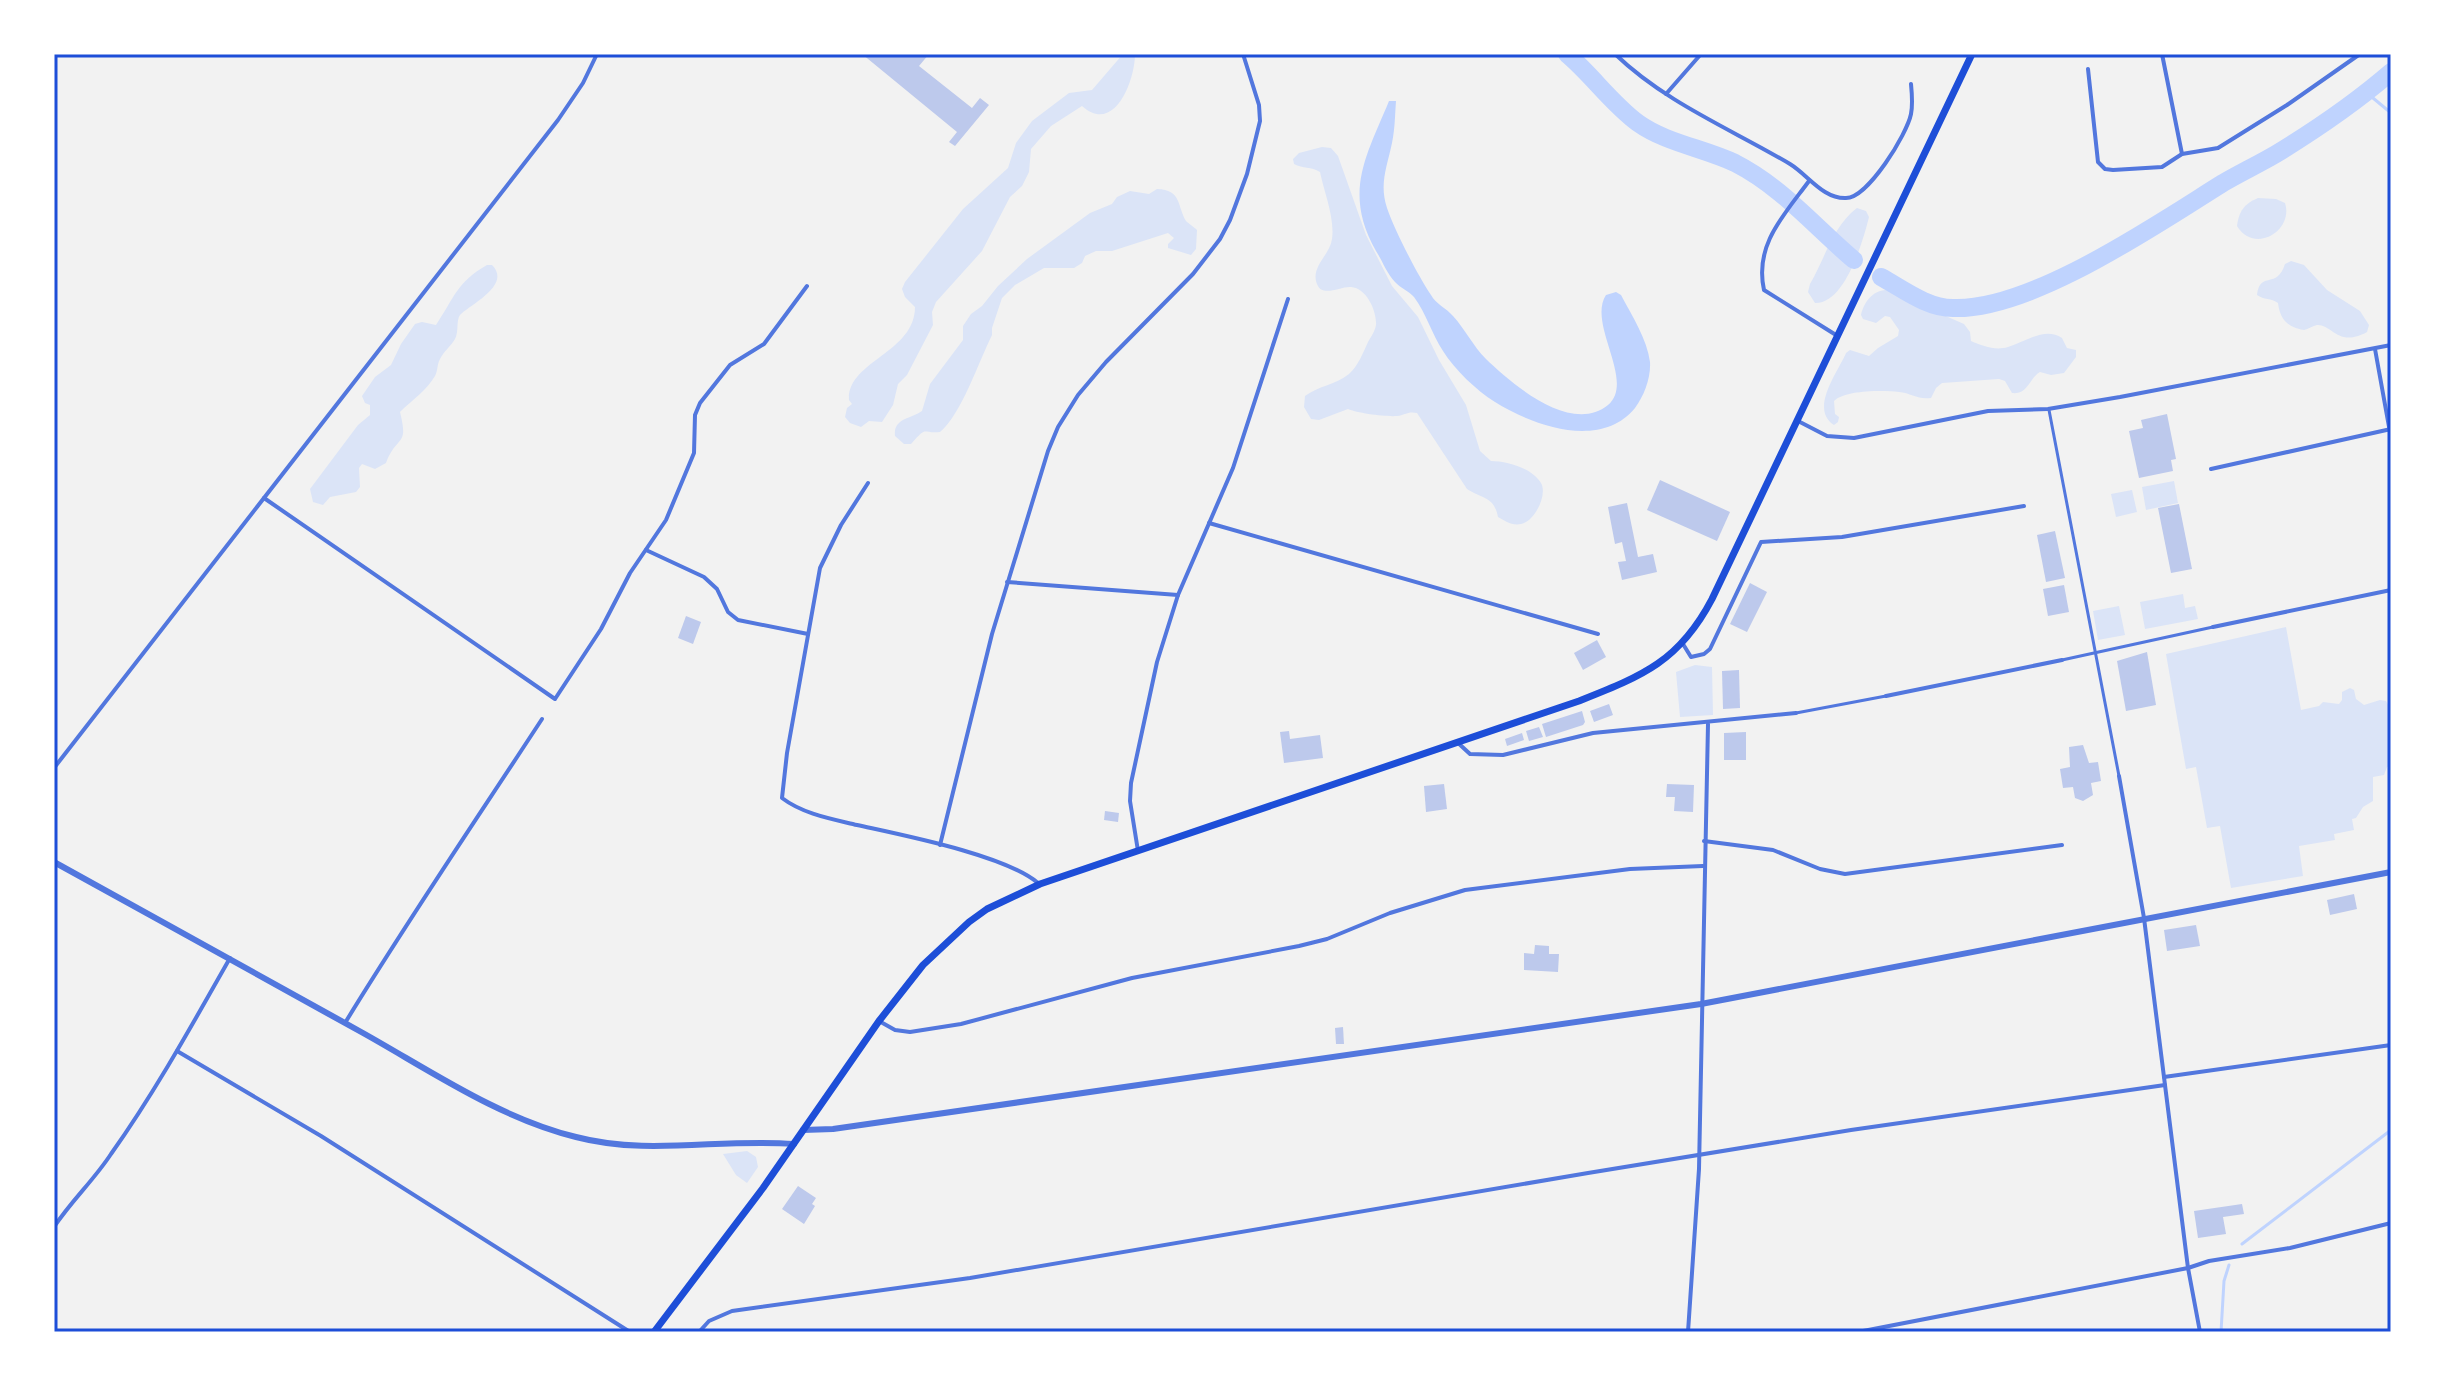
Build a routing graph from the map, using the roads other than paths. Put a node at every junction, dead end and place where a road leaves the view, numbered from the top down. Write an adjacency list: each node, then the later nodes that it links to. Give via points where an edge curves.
1 (597, 54): 24 (street, via 558,120)
2 (1243, 54): 28 (street, via 1260,121 1230,220 1209,255 1106,362 1062,420)
3 (1615, 54): 10 (street)
4 (1701, 54): 10 (street)
5 (1972, 54): 15 (main road)
6 (2162, 54): 11 (street)
7 (2360, 54): 11 (street, via 2230,141)
8 (2088, 69): 11 (street, via 2100,166 2162,167)
9 (1911, 84): 12 (street, via 1908,125 1861,192 1838,197)
10 (1666, 94): 12 (street, via 1792,165)
11 (2182, 154)
12 (1809, 181): 15 (street, via 1766,243 1764,290)
13 (807, 286): 27 (street, via 764,344 730,365 700,403 691,463)
14 (1288, 299): 26 (street, via 1247,429)
15 (1838, 337): 19 (main road)
16 (2391, 345): 17 (street)
17 (2375, 349): 18 (street); 20 (street)
18 (2048, 409): 19 (street, via 1988,411 1854,438 1827,436); 35 (street)
19 (1798, 421): 34 (main road, via 1702,619)
20 (2390, 429): 21 (street); 22 (street)
21 (2391, 438)
22 (2211, 469)
23 (868, 483): 32 (street, via 820,568)
24 (263, 498): 27 (street, via 555,699); 42 (street)
25 (2024, 506): 34 (street, via 1834,538 1761,542 1710,649 1691,657)
26 (1209, 523): 30 (street); 33 (street)
27 (646, 550): 32 (street, via 711,582 738,620)
28 (1007, 582): 30 (street); 45 (street)
29 (2391, 590): 31 (street)
30 (1178, 595): 47 (street, via 1135,759 1130,801)
31 (2213, 627): 35 (street)
32 (808, 634): 45 (street, via 782,798 830,819)
33 (1598, 634)
34 (1683, 644): 41 (main road, via 1652,668 1612,688)
35 (2095, 652): 36 (street); 43 (street)
36 (2062, 660): 37 (street)
37 (1886, 696): 38 (street)
38 (1796, 713): 40 (street)
39 (542, 719): 56 (street)
40 (1708, 724): 41 (street, via 1593,733 1503,755 1470,754); 44 (street)
41 (1457, 742): 47 (main road)
42 (54, 768)
43 (2119, 776): 52 (street)
44 (1704, 841): 46 (street, via 1773,850 1845,874); 49 (street)
45 (940, 845): 51 (street, via 1019,869)
46 (2062, 845)
47 (1138, 851): 51 (main road)
48 (54, 862): 53 (street)
49 (1703, 866): 54 (street); 55 (street, via 1465,890 1327,939 1132,978 961,1024 910,1032)
50 (2391, 872): 52 (street)
51 (1040, 884): 55 (main road, via 987,909 953,934)
52 (2144, 918): 54 (street); 59 (street)
53 (230, 958): 56 (street); 58 (street)
54 (1701, 1004): 61 (street); 63 (street)
55 (879, 1021): 61 (main road)
56 (345, 1023): 62 (street, via 494,1106 576,1138 631,1146)
57 (2391, 1045): 59 (street)
58 (177, 1051): 65 (street, via 114,1150); 67 (street)
59 (2164, 1077): 60 (street)
60 (2165, 1085): 63 (street); 66 (street)
61 (803, 1130): 62 (main road)
62 (794, 1144): 68 (main road)
63 (1699, 1156): 69 (street, via 985,1276 732,1311); 70 (street)
64 (2391, 1223): 66 (street)
65 (54, 1227)
66 (2188, 1268): 71 (street); 72 (street)
67 (630, 1332)
68 (654, 1332)
69 (699, 1332)
70 (1688, 1332)
71 (1858, 1332)
72 (2200, 1332)

